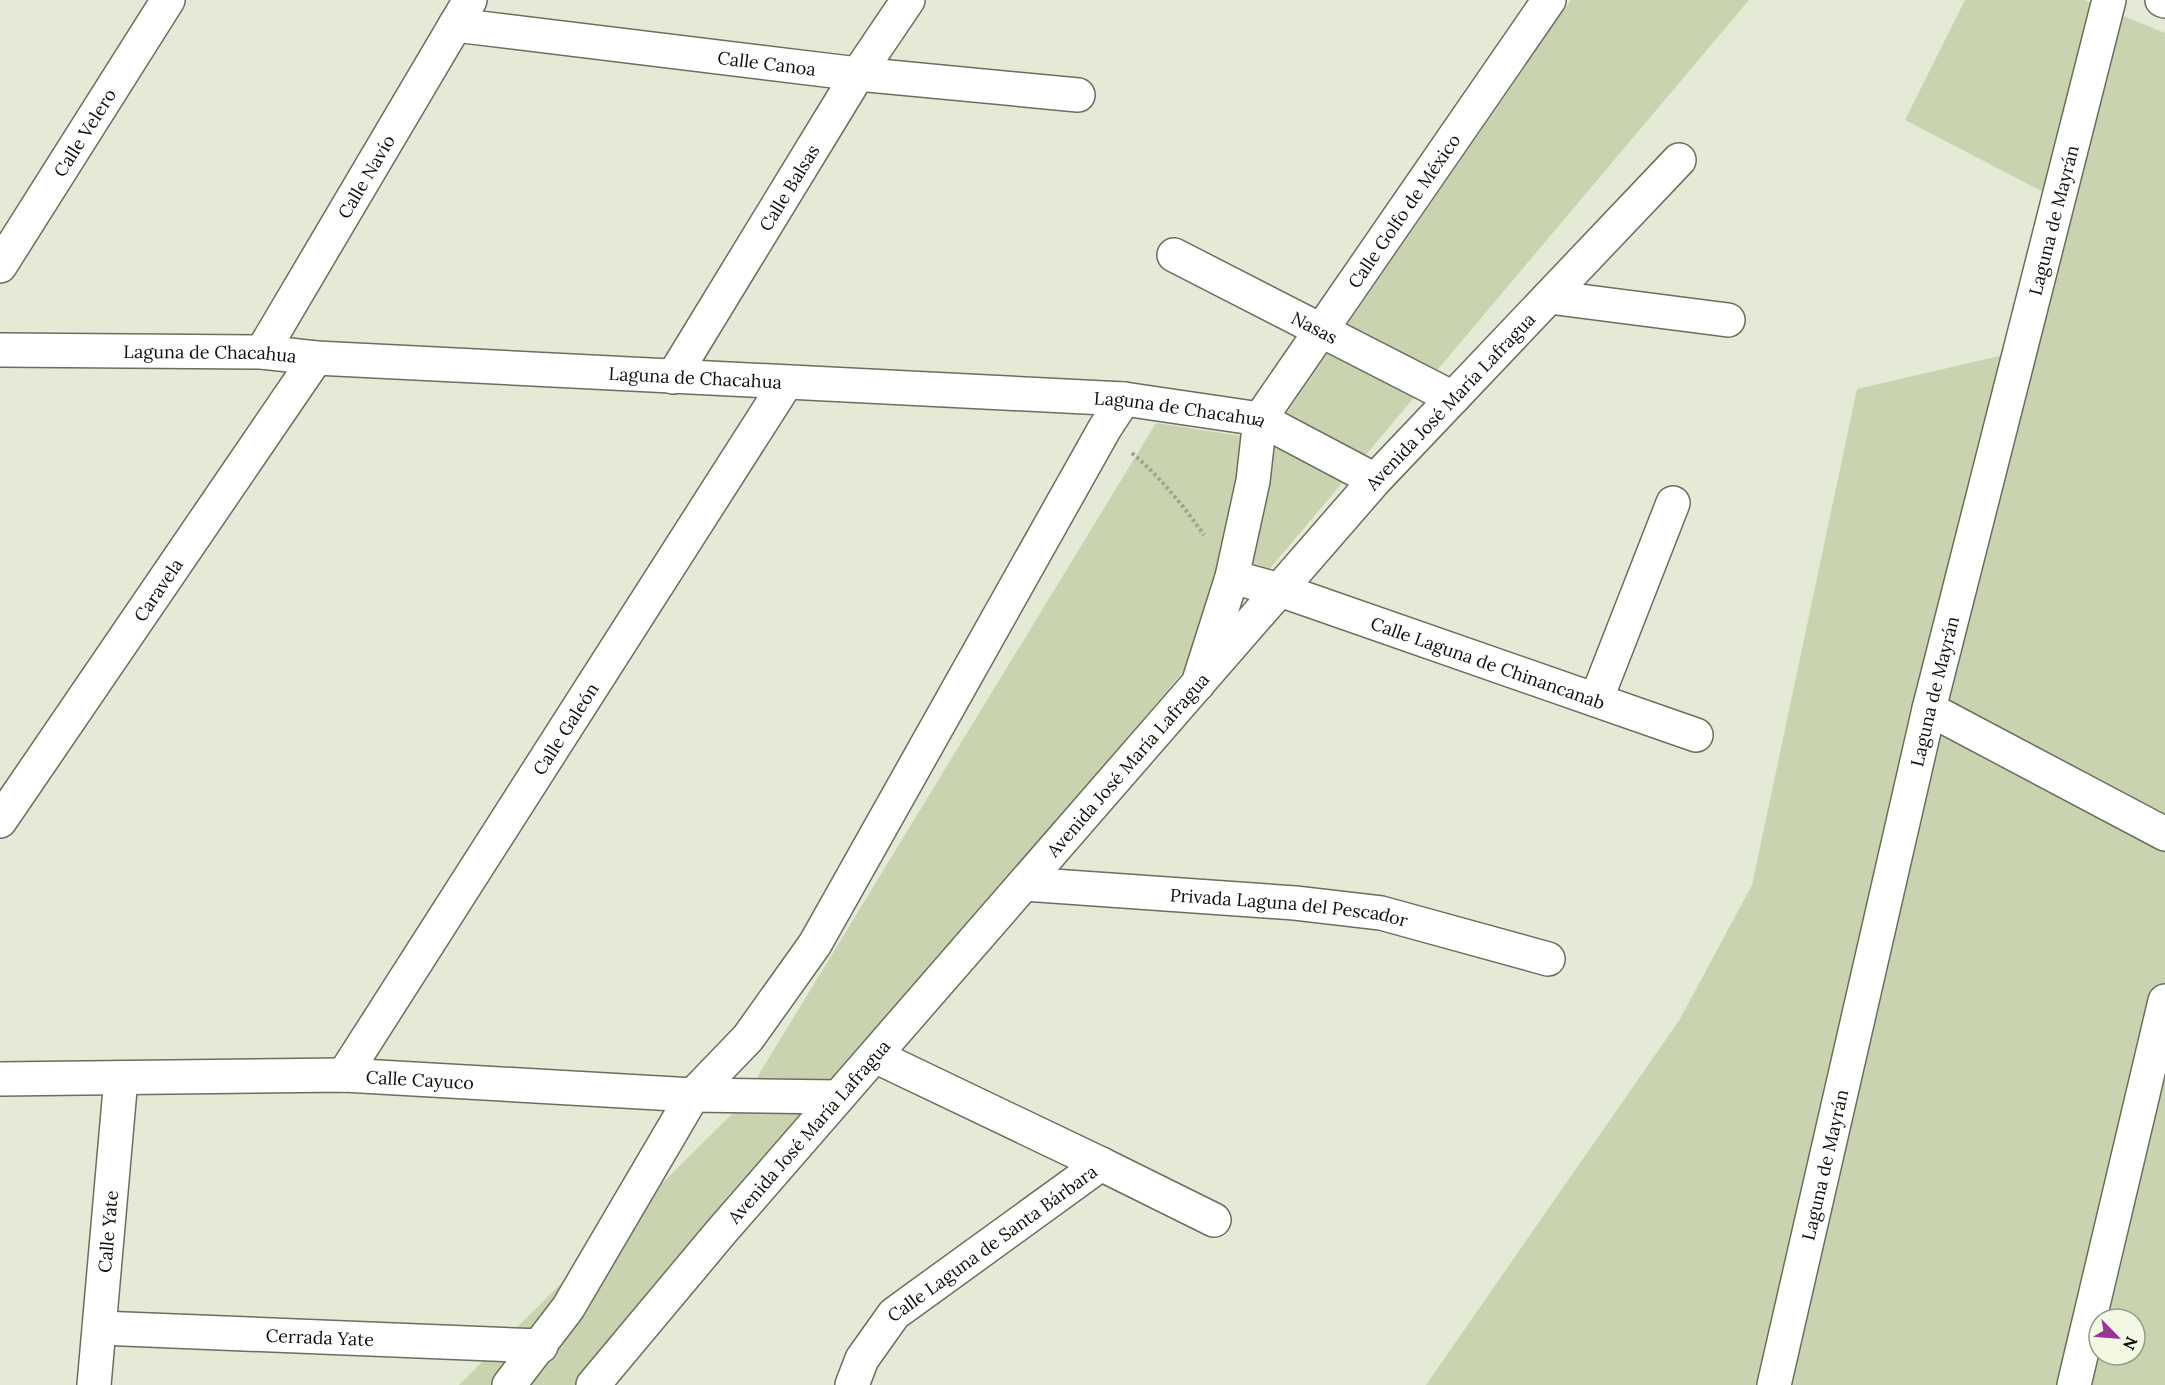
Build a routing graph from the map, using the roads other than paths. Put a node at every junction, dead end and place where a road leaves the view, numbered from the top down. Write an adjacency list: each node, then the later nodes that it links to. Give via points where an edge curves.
1 (168, 0): 10 (street, Calle Velero)
2 (908, 0): 6 (street, Calle Balsas)
3 (2109, 0): 28 (street, Laguna de Mayrán)
4 (1540, 2): 13 (street, Calle Golfo de México)
5 (462, 12): 6 (street, Calle Canoa); 15 (street, Calle Navío)
6 (858, 74): 7 (street, Calle Canoa); 17 (street, Calle Balsas)
7 (1078, 94)
8 (1679, 160): 11 (street, Avenida José María Lafragua)
9 (1174, 255): 13 (street, Nasas)
10 (0, 266)
11 (1549, 297): 12 (street); 19 (street, Avenida José María Lafragua)
12 (1728, 320)
13 (1320, 330): 19 (street, Nasas); 21 (street, Calle Golfo de México)
14 (0, 350): 15 (street, Laguna de Chacahua)
15 (262, 352): 16 (street, Laguna de Chacahua)
16 (316, 358): 17 (street, Laguna de Chacahua); 30 (street, Caravela)
17 (673, 377): 18 (street, Laguna de Chacahua)
18 (786, 383): 20 (street, Laguna de Chacahua); 36 (street, Calle Galeón)
19 (1453, 398): 22 (street, Avenida José María Lafragua)
20 (1124, 399): 21 (street, Laguna de Chacahua); 39 (street, via 814,944 748,1038)
21 (1260, 419): 22 (street, Laguna de Chacahua); 24 (street, via 1253,482)
22 (1375, 480): 25 (street, Avenida José María Lafragua)
23 (1673, 503): 27 (street)
24 (1232, 576): 25 (street, Calle Laguna de Chinancanab); 26 (street)
25 (1280, 590): 26 (street, Avenida José María Lafragua); 27 (street, Calle Laguna de Chinancanab)
26 (1197, 684): 32 (street, Avenida José María Lafragua)
27 (1596, 700): 29 (street, Calle Laguna de Chinancanab)
28 (1929, 709): 31 (street); 49 (street, Laguna de Mayrán)
29 (1696, 735)
30 (0, 821)
31 (2165, 834)
32 (1024, 884): 33 (street, Privada Laguna del Pescador, via 1295,903 1381,913); 35 (street, Avenida José María Lafragua)
33 (1548, 959)
34 (2165, 1001): 50 (street)
35 (875, 1056): 40 (street, Avenida José María Lafragua); 41 (street, Calle Laguna de Santa Bárbara)
36 (344, 1075): 38 (street, Calle Cayuco); 39 (street, Calle Cayuco)
37 (0, 1078): 38 (street, Calle Cayuco)
38 (121, 1078): 43 (street, Calle Yate)
39 (693, 1095): 40 (street, Calle Cayuco); 44 (street, via 568,1308)
40 (838, 1097): 47 (street, Avenida José María Lafragua)
41 (1101, 1164): 42 (street); 48 (street, Calle Laguna de Santa Bárbara, via 894,1314 862,1359)
42 (1214, 1220)
43 (100, 1328): 44 (street, Cerrada Yate); 45 (street, Calle Yate)
44 (541, 1346): 46 (street)
45 (94, 1385)
46 (509, 1385)
47 (593, 1385)
48 (852, 1385)
49 (1774, 1385)
50 (2074, 1385)

